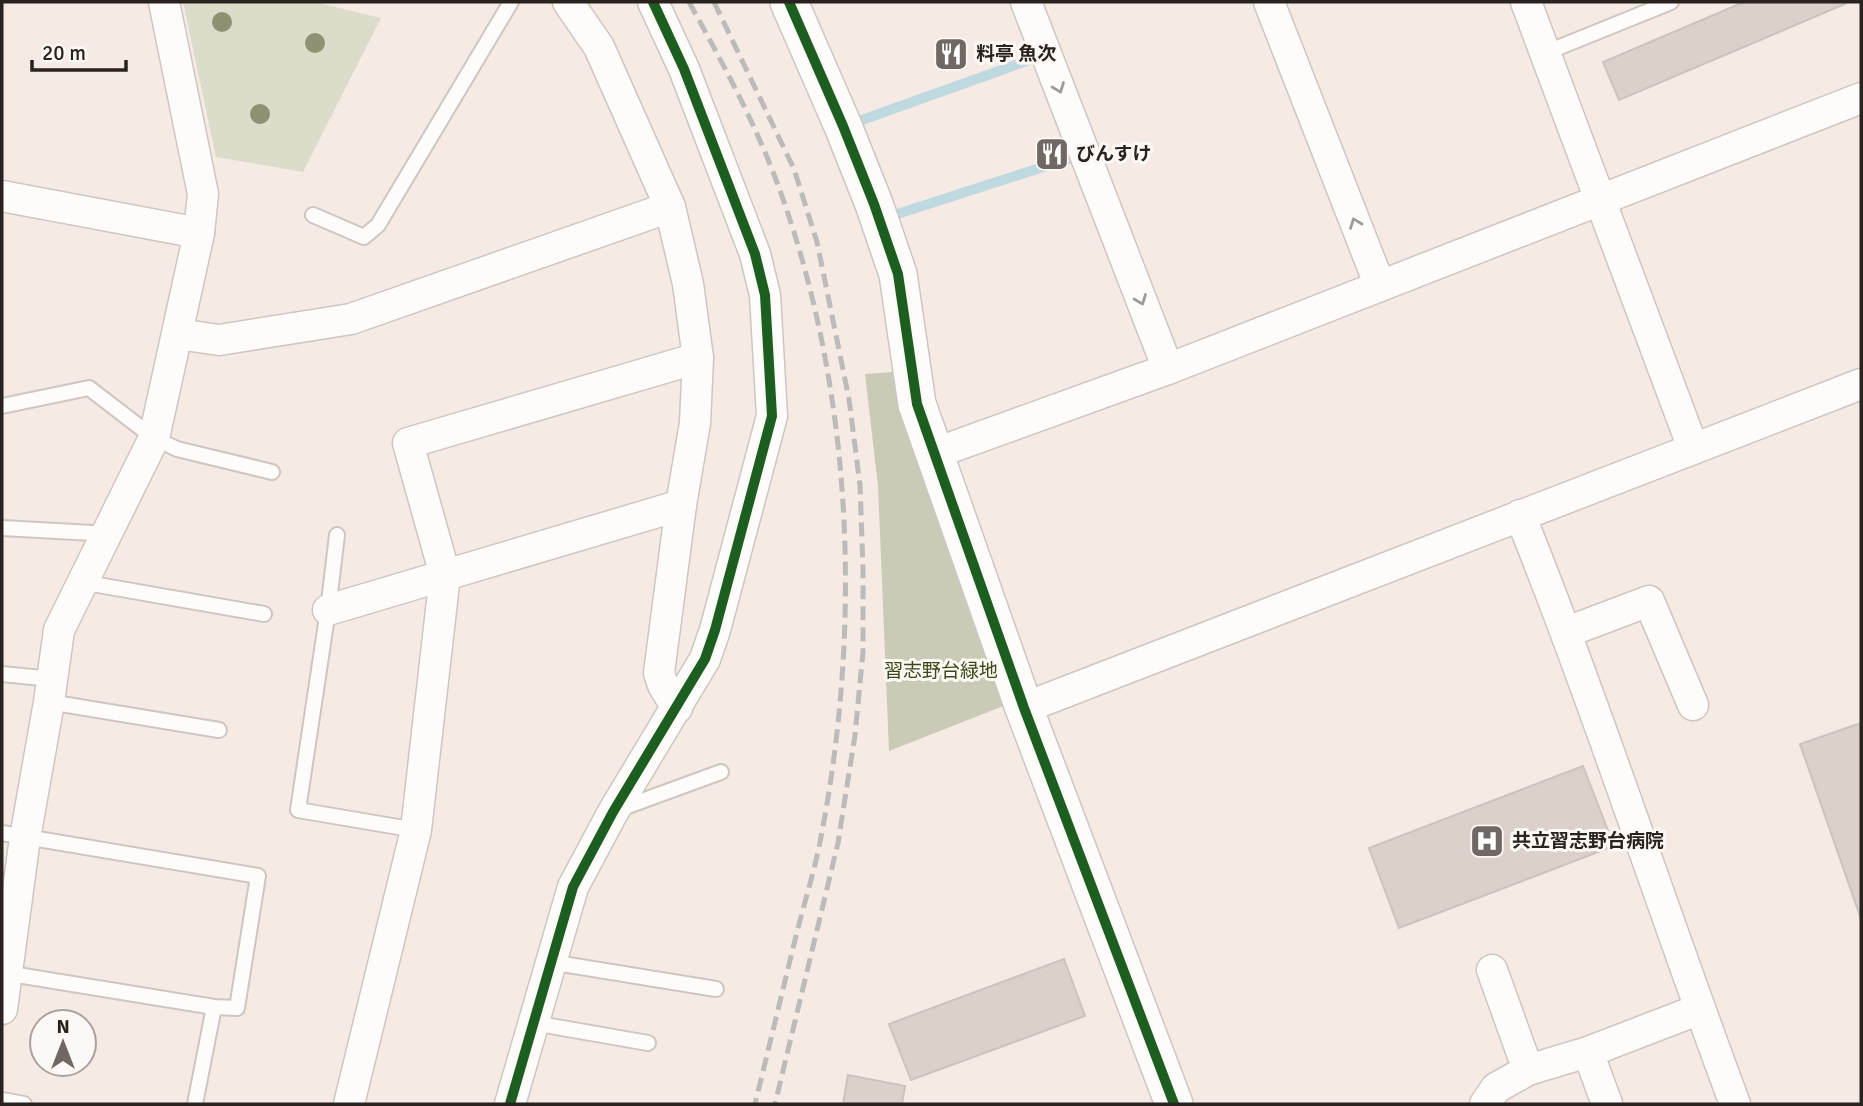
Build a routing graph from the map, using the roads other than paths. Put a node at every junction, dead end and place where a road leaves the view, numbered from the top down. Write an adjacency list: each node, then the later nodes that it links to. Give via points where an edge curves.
1 (164, 2): 16 (street, via 203,194)
2 (510, 2): 15 (lane, via 378,225 364,237)
3 (568, 2): 14 (street, via 599,47)
4 (653, 2): 40 (street, via 684,69 755,254 765,295 772,416 715,630 705,659)
5 (789, 2): 25 (street, via 844,127 898,274 916,404)
6 (1026, 2): 20 (street, one-way to 20)
7 (1269, 2): 17 (street, one-way to 7)
8 (1526, 2): 10 (street)
9 (1671, 2): 10 (lane)
10 (1545, 53): 13 (street)
11 (1861, 98): 13 (street)
12 (2, 195): 16 (street)
13 (1601, 200): 17 (street); 24 (street)
14 (670, 207): 18 (street, via 352,319 219,340); 19 (street, via 688,284)
15 (313, 215)
16 (199, 233): 18 (street)
17 (1380, 286): 20 (street)
18 (178, 334): 23 (street)
19 (698, 358): 27 (street, via 695,424); 32 (street, via 408,443)
20 (1168, 369): 25 (street)
21 (1861, 384): 24 (street)
22 (2, 406): 23 (lane, via 89,388)
23 (154, 438): 26 (lane, via 177,449); 31 (street)
24 (1693, 449): 28 (street)
25 (933, 454): 41 (street)
26 (272, 472)
27 (681, 505): 32 (street); 40 (street, via 659,673)
28 (1520, 515): 36 (street); 41 (street)
29 (2, 528): 31 (lane)
30 (337, 536): 34 (lane)
31 (106, 537): 33 (street)
32 (444, 575): 34 (street); 45 (street)
33 (81, 582): 35 (lane); 38 (street, via 59,630)
34 (328, 610): 45 (lane, via 298,810)
35 (264, 614)
36 (1567, 632): 39 (street, via 1648,601); 53 (street)
37 (2, 674): 38 (lane)
38 (51, 691): 42 (lane); 46 (street)
39 (1693, 705)
40 (677, 708): 44 (street)
41 (1024, 708): 63 (street)
42 (219, 730)
43 (721, 772): 44 (lane)
44 (613, 811): 47 (street, via 573,887)
45 (416, 830): 61 (street)
46 (13, 835): 49 (street); 51 (lane, via 258,876 237,1009)
47 (550, 962): 50 (lane); 54 (street)
48 (1492, 970): 57 (street)
49 (5, 973): 51 (lane); 52 (street)
50 (716, 989)
51 (214, 1007): 60 (lane)
52 (2, 1009)
53 (1700, 1009): 56 (street); 66 (street)
54 (533, 1023): 55 (lane); 62 (street)
55 (648, 1043)
56 (1588, 1052): 57 (street); 65 (street)
57 (1528, 1070): 64 (street, via 1496,1088)
58 (2, 1100): 59 (lane)
59 (24, 1104)
60 (195, 1104)
61 (349, 1104)
62 (510, 1104)
63 (1174, 1104)
64 (1485, 1104)
65 (1607, 1104)
66 (1735, 1104)

